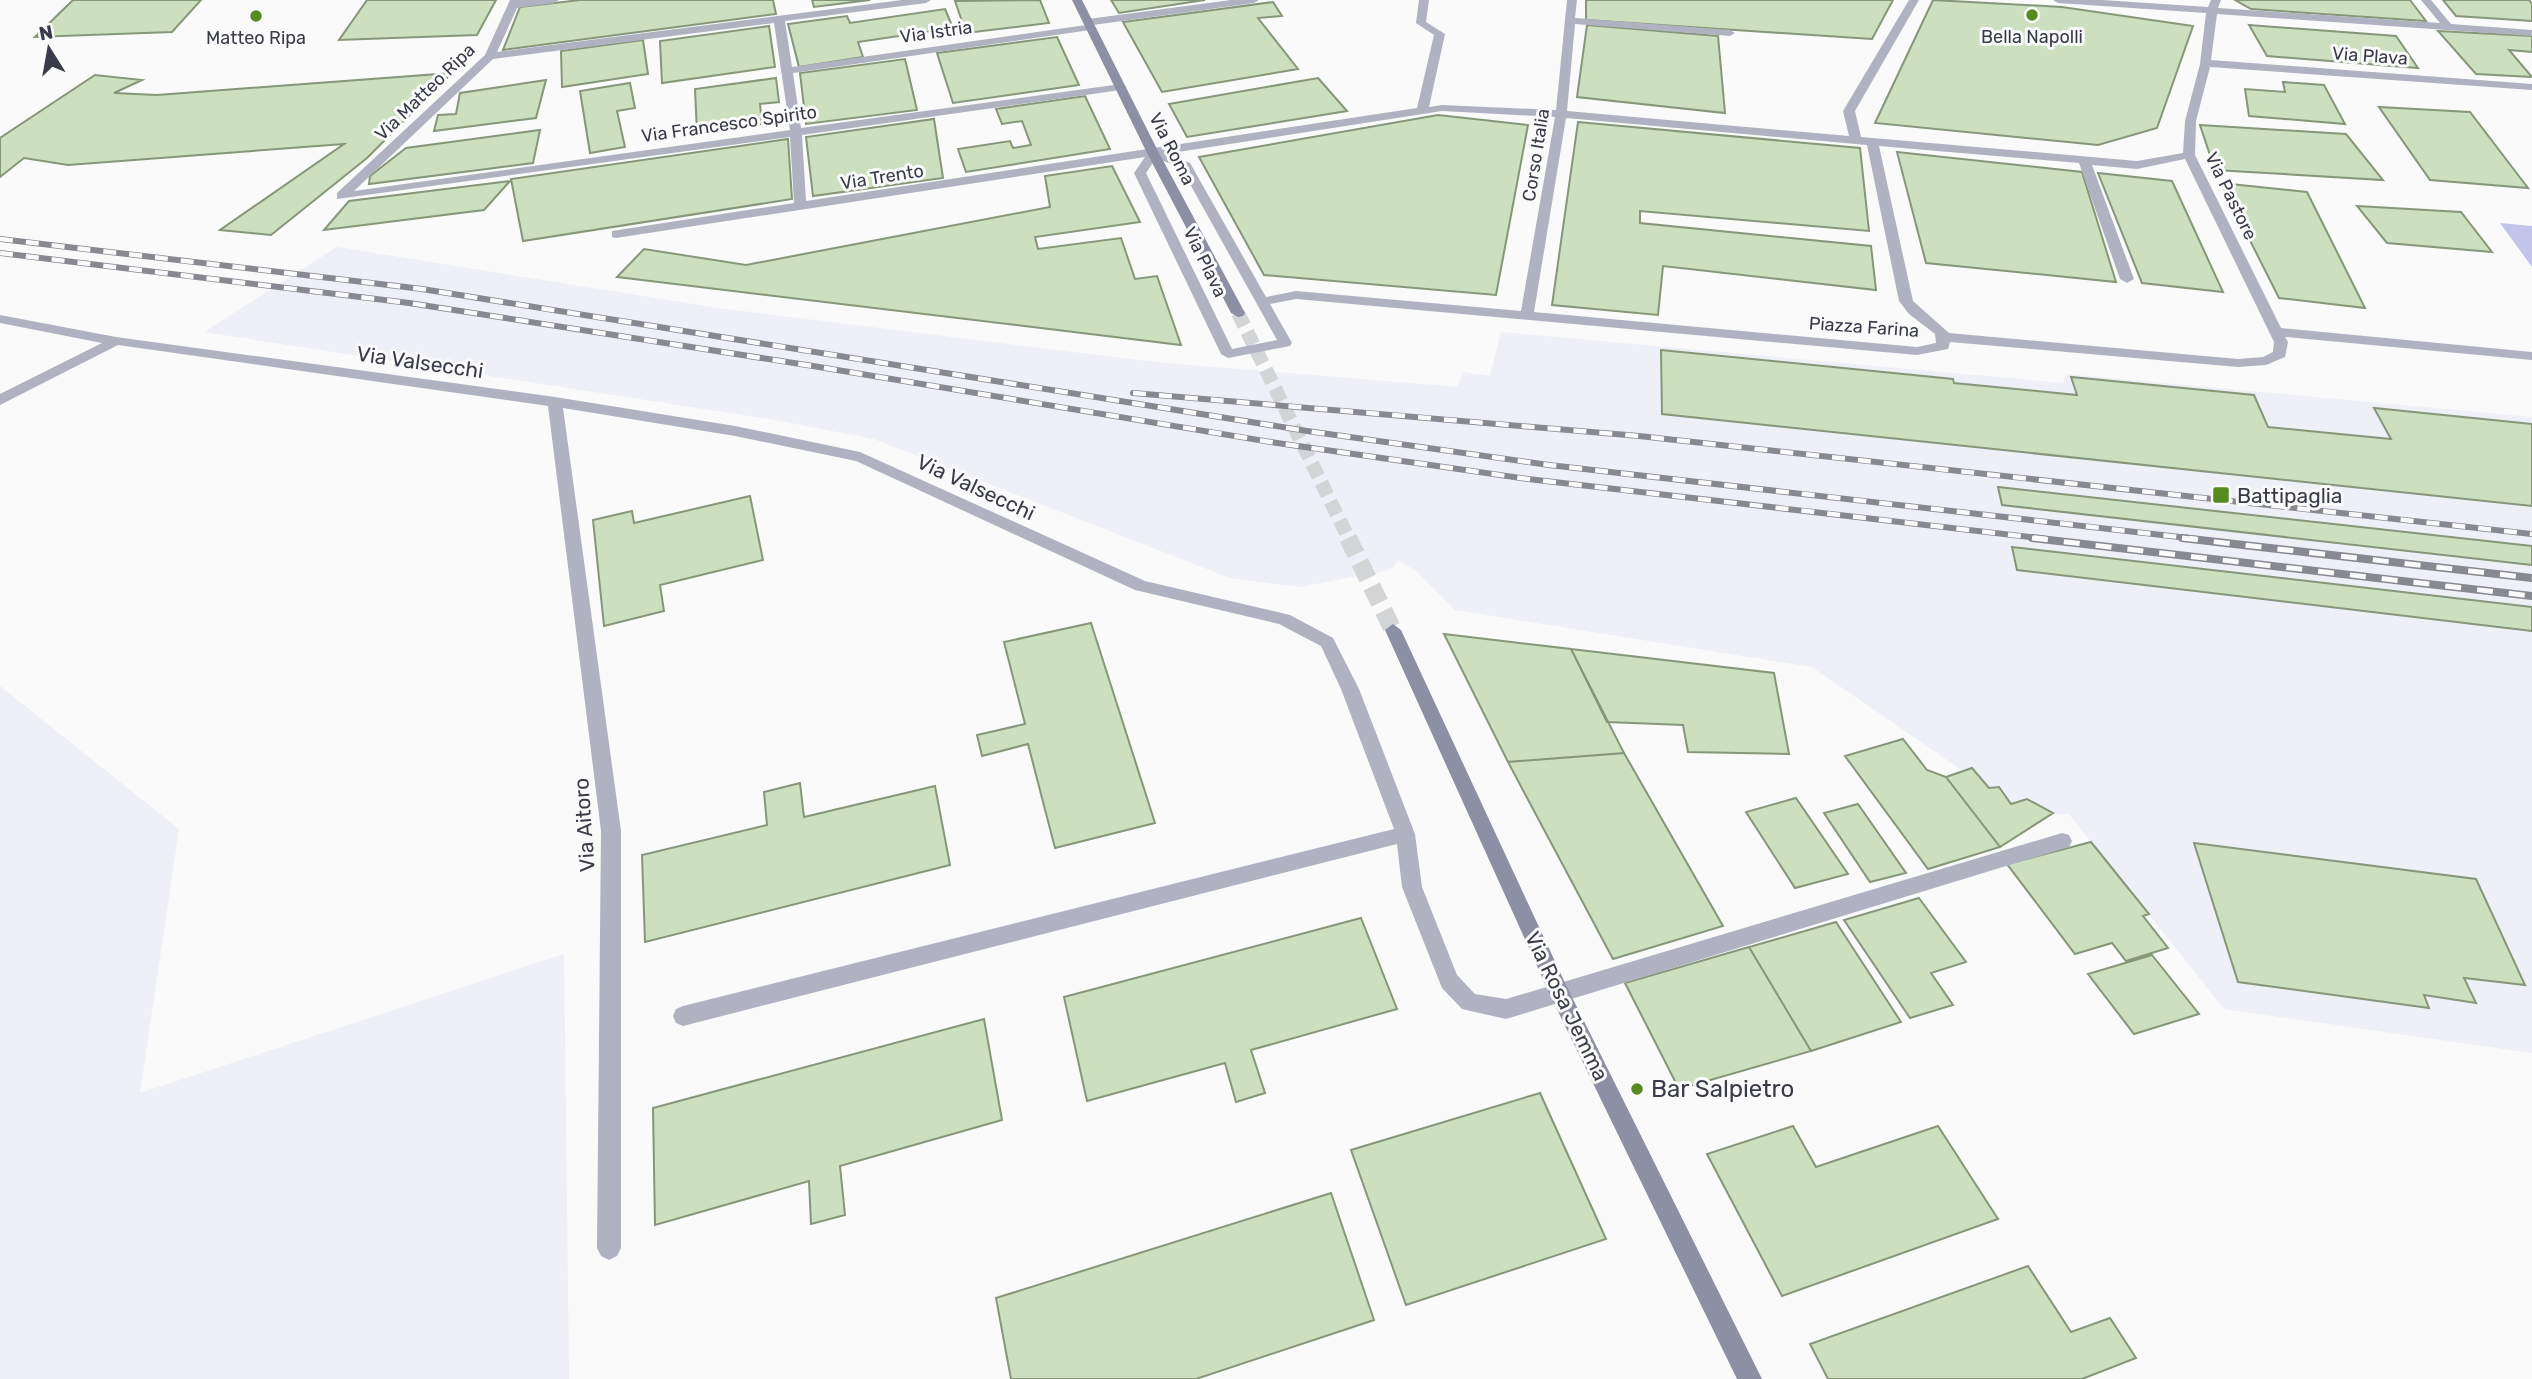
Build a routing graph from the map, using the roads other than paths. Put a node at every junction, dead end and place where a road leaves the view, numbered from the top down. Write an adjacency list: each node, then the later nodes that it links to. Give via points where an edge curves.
1 (554, 0): 10 (street)
2 (926, 0): 12 (street)
3 (1077, 0): 14 (main road, Via Roma)
4 (1254, 0): 14 (street, Via Istria)
5 (1424, 0): 23 (street, via 1421,23 1440,34)
6 (1572, 0): 13 (street, Corso Italia)
7 (1914, 0): 26 (street, via 1849,111)
8 (2058, 0): 11 (street)
9 (2426, 0): 15 (street)
10 (514, 3): 18 (street, Via Matteo Ripa)
11 (2213, 6): 15 (street); 19 (street, Via Pastore)
12 (779, 19): 18 (street); 20 (street)
13 (1570, 22): 16 (street); 24 (street, Corso Italia)
14 (1089, 25): 20 (street, Via Istria); 21 (main road, Via Roma)
15 (2449, 28): 17 (street)
16 (1730, 33)
17 (2532, 33)
18 (490, 56): 31 (street, Via Matteo Ripa)
19 (2205, 64): 22 (street, Via Plava); 29 (street, Via Pastore, via 2186,136)
20 (786, 71): 25 (street)
21 (1121, 87): 25 (street, Via Francesco Spirito); 28 (main road, Via Roma)
22 (2532, 87)
23 (1422, 111): 24 (street); 28 (street)
24 (1561, 114): 26 (street); 37 (street, Corso Italia)
25 (796, 133): 31 (street, Via Francesco Spirito); 32 (street)
26 (1855, 138): 27 (street)
27 (1872, 140): 30 (street); 40 (street, via 1906,300 1913,312)
28 (1153, 153): 32 (street, Via Trento); 35 (street, Via Plava, via 1186,166); 35 (street, Via Plava, via 1140,173 1228,354 1284,343); 36 (main road, Via Roma)
29 (2189, 155): 30 (street, via 2137,165); 39 (street, Via Pastore)
30 (2084, 160): 34 (street)
31 (341, 196)
32 (800, 207): 33 (street, Via Trento)
33 (616, 234)
34 (2127, 279)
35 (1263, 302): 37 (street, via 1296,295)
36 (1238, 313)
37 (1527, 315): 40 (street, Piazza Farina, via 1917,351 1943,346)
38 (0, 319): 41 (street, Via Valsecchi)
39 (2277, 332): 40 (street, Piazza Farina, via 2282,349 2273,358 2254,363); 42 (street)
40 (1944, 337)
41 (116, 341): 43 (street); 44 (street, Via Valsecchi)
42 (2532, 356)
43 (0, 400)
44 (555, 402): 46 (street, Via Valsecchi, via 860,457 1141,586 1284,619 1327,642 1350,689); 50 (street, Via Aitoro, via 611,831)
45 (1393, 630): 48 (main road, Via Rosa Jemma)
46 (1405, 834): 48 (street, Via Valsecchi, via 1412,887 1449,981 1462,995 1469,1002 1506,1009); 49 (street)
47 (2062, 841): 48 (street, Via Valsecchi)
48 (1559, 992): 51 (main road, Via Rosa Jemma)
49 (683, 1016)
50 (608, 1248)
51 (1750, 1379)

